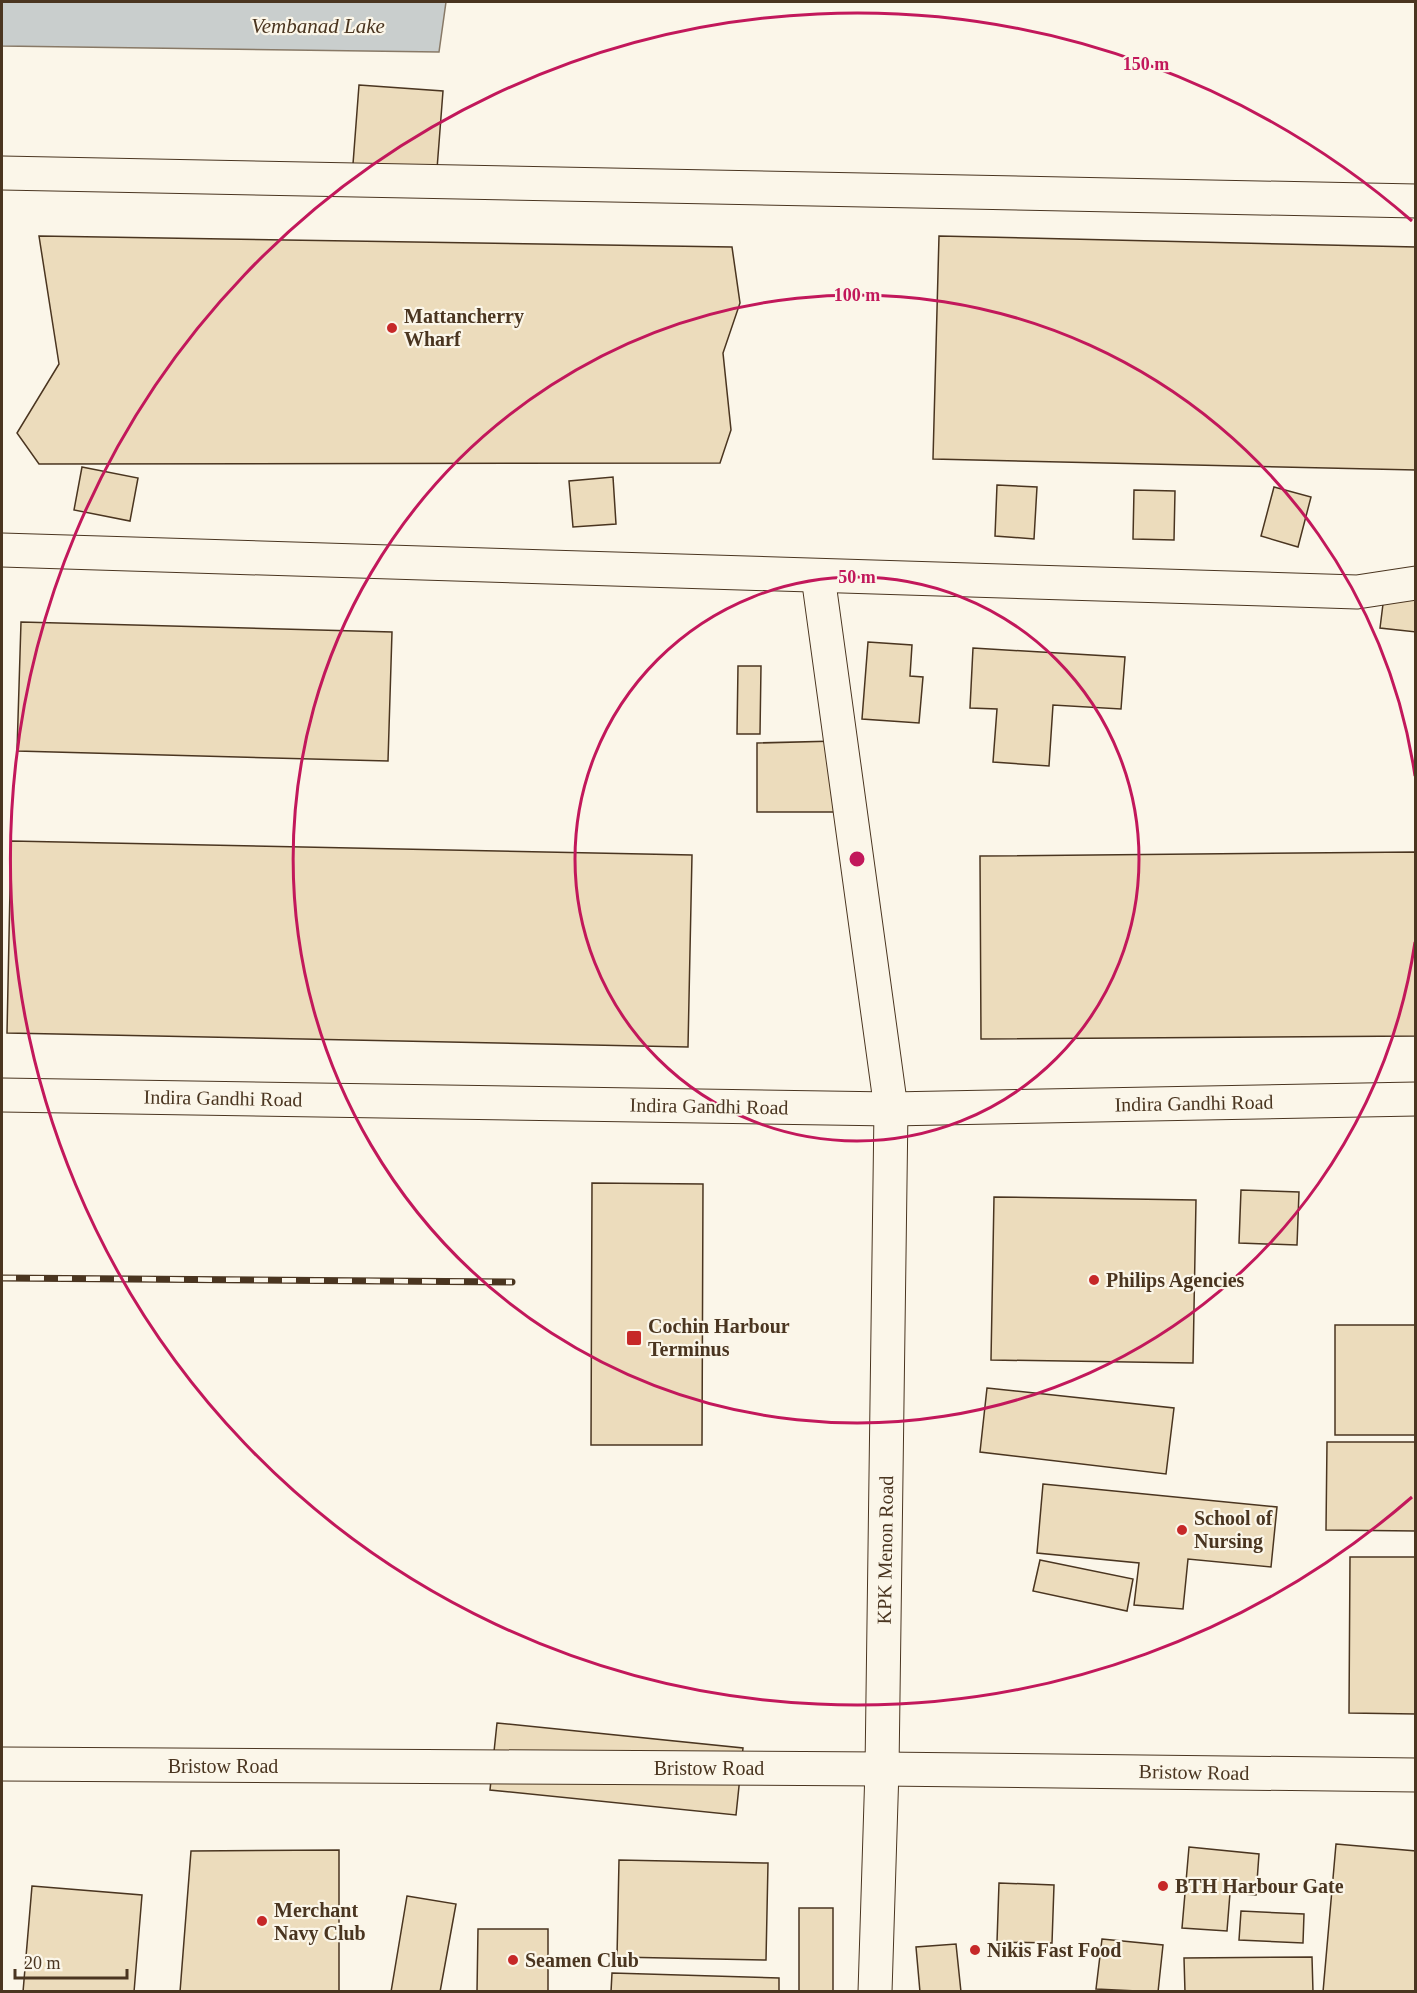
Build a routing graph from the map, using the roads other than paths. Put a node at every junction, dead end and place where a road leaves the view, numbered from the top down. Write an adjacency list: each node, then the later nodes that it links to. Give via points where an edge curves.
1 (2, 173): 2 (main road)
2 (1416, 201)
3 (2, 550): 4 (main road)
4 (818, 576): 5 (main road, via 1357,592); 8 (main road, KPK Menon Road)
5 (1416, 583)
6 (2, 1095): 8 (main road, Indira Gandhi Road)
7 (1416, 1099): 8 (main road, Indira Gandhi Road)
8 (891, 1109): 10 (main road, KPK Menon Road)
9 (2, 1764): 10 (main road, Bristow Road)
10 (882, 1768): 11 (main road, Bristow Road); 12 (main road, KPK Menon Road)
11 (1416, 1775)
12 (875, 1992)

